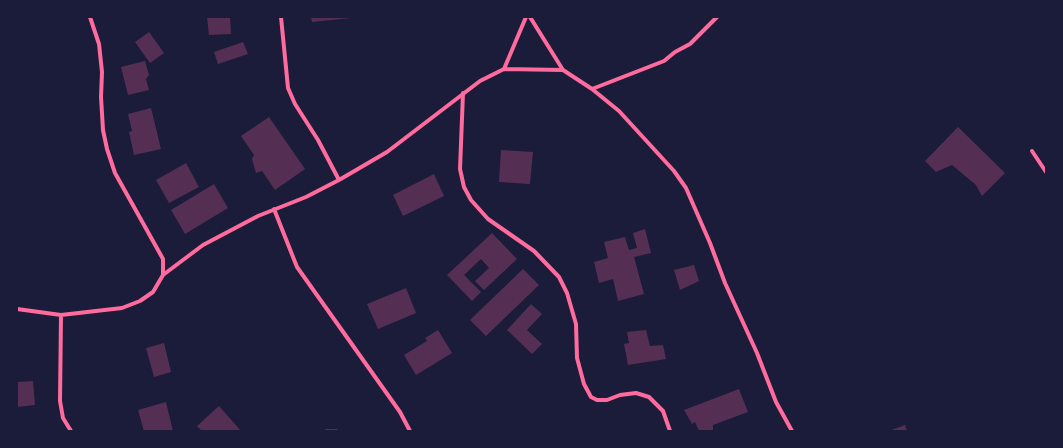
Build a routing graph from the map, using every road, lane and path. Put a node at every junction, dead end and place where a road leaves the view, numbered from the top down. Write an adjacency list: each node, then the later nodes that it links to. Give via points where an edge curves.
1 (90, 17): 14 (street, via 99,44 103,130 115,173 163,259)
2 (281, 17): 12 (street, via 288,88)
3 (526, 17): 6 (street)
4 (530, 17): 7 (street)
5 (717, 17): 8 (street, via 690,44 664,61)
6 (504, 69): 7 (street); 9 (street)
7 (563, 70): 8 (street)
8 (592, 89): 22 (street, via 619,111 674,171 686,188 776,402)
9 (463, 93): 12 (street, via 387,152); 21 (street, via 460,169 464,187 471,200 488,219 534,251 559,277 567,293 576,324 577,358 584,384 591,397 607,400 636,393 649,397 663,411)
10 (1032, 151): 11 (street)
11 (1046, 172)
12 (340, 180): 13 (street)
13 (274, 209): 14 (street, via 203,245); 20 (street, via 297,267 400,412)
14 (163, 275): 16 (street, via 153,292 140,301 122,308)
15 (17, 309): 16 (street)
16 (62, 314): 17 (street, via 60,401 63,418)
17 (71, 431)
18 (326, 431): 19 (path)
19 (337, 431)
20 (410, 431)
21 (670, 431)
22 (792, 431)

